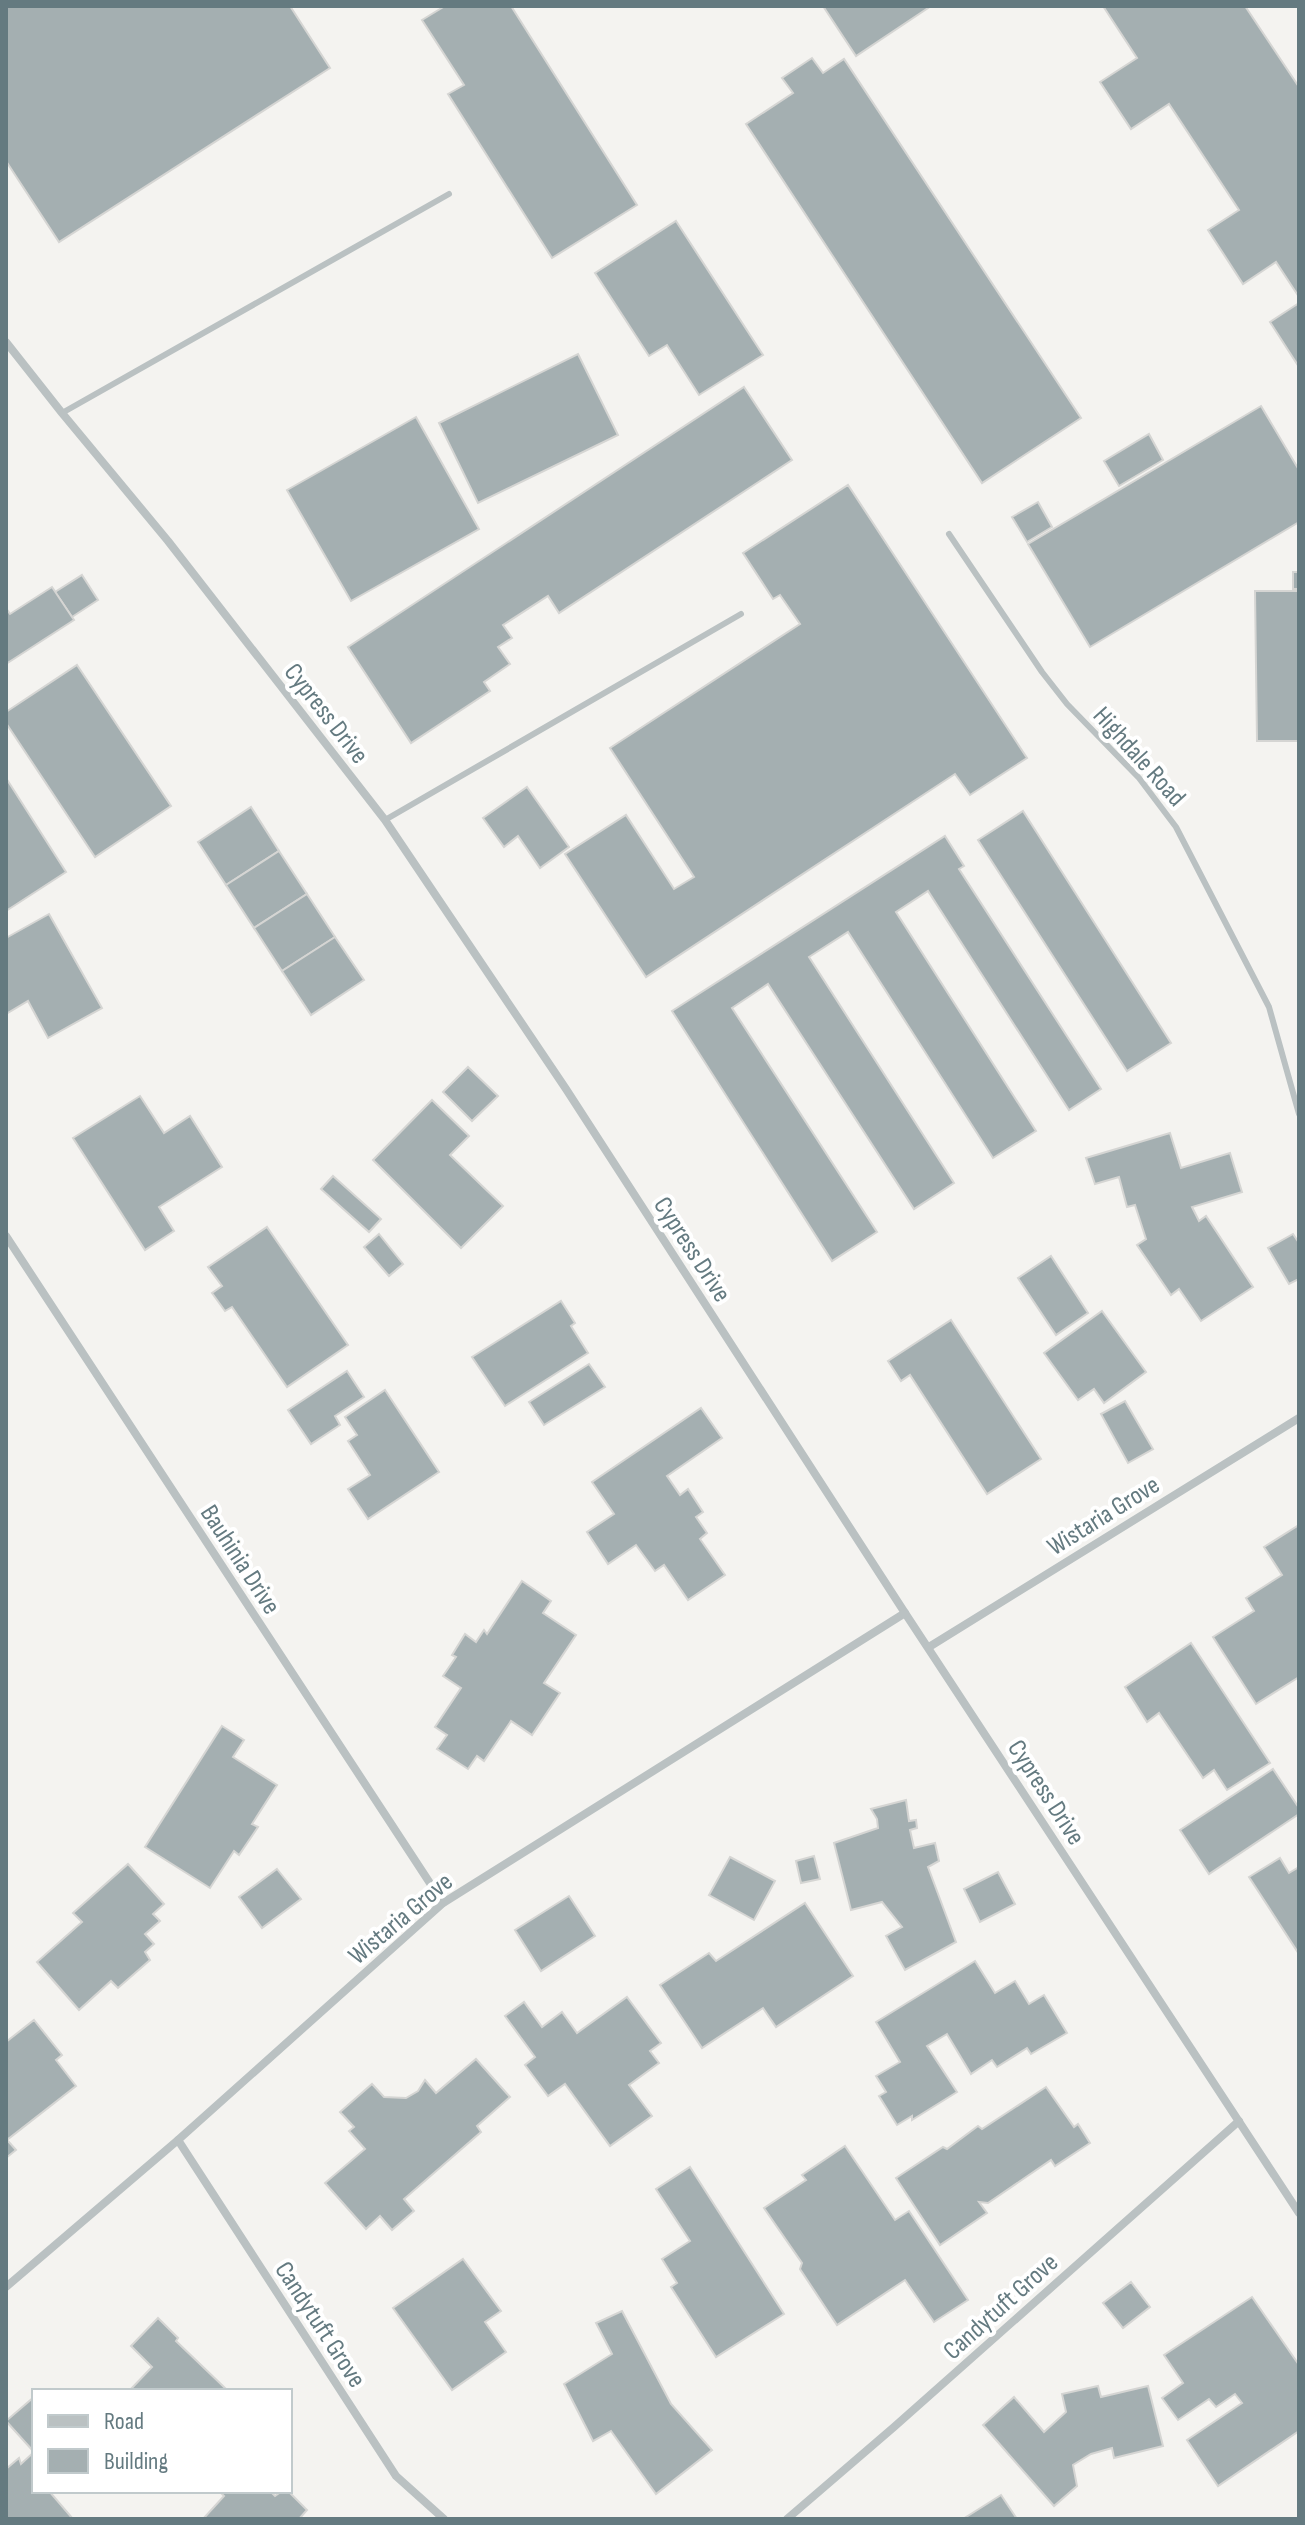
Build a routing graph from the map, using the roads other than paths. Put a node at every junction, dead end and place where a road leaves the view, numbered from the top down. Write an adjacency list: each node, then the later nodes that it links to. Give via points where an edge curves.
1 (449, 194): 3 (lane)
2 (6, 342): 3 (street, Cypress Drive)
3 (62, 413): 6 (street, Cypress Drive)
4 (949, 534): 7 (lane, Highdale Road, via 1042,672 1139,778 1176,827 1269,1007)
5 (741, 614): 6 (lane)
6 (385, 820): 10 (street, Cypress Drive)
7 (1299, 1111)
8 (6, 1236): 12 (street, Bauhinia Drive)
9 (1299, 1418): 11 (street, Wistaria Grove)
10 (905, 1613): 11 (street, Cypress Drive); 12 (street, Wistaria Grove)
11 (929, 1647): 13 (street, Cypress Drive)
12 (443, 1903): 14 (street, Wistaria Grove)
13 (1239, 2121): 15 (street, Cypress Drive); 18 (street, Candytuft Grove)
14 (178, 2140): 16 (street, Wistaria Grove); 17 (street, Candytuft Grove, via 396,2476)
15 (1299, 2213)
16 (6, 2287)
17 (444, 2519)
18 (787, 2519)

